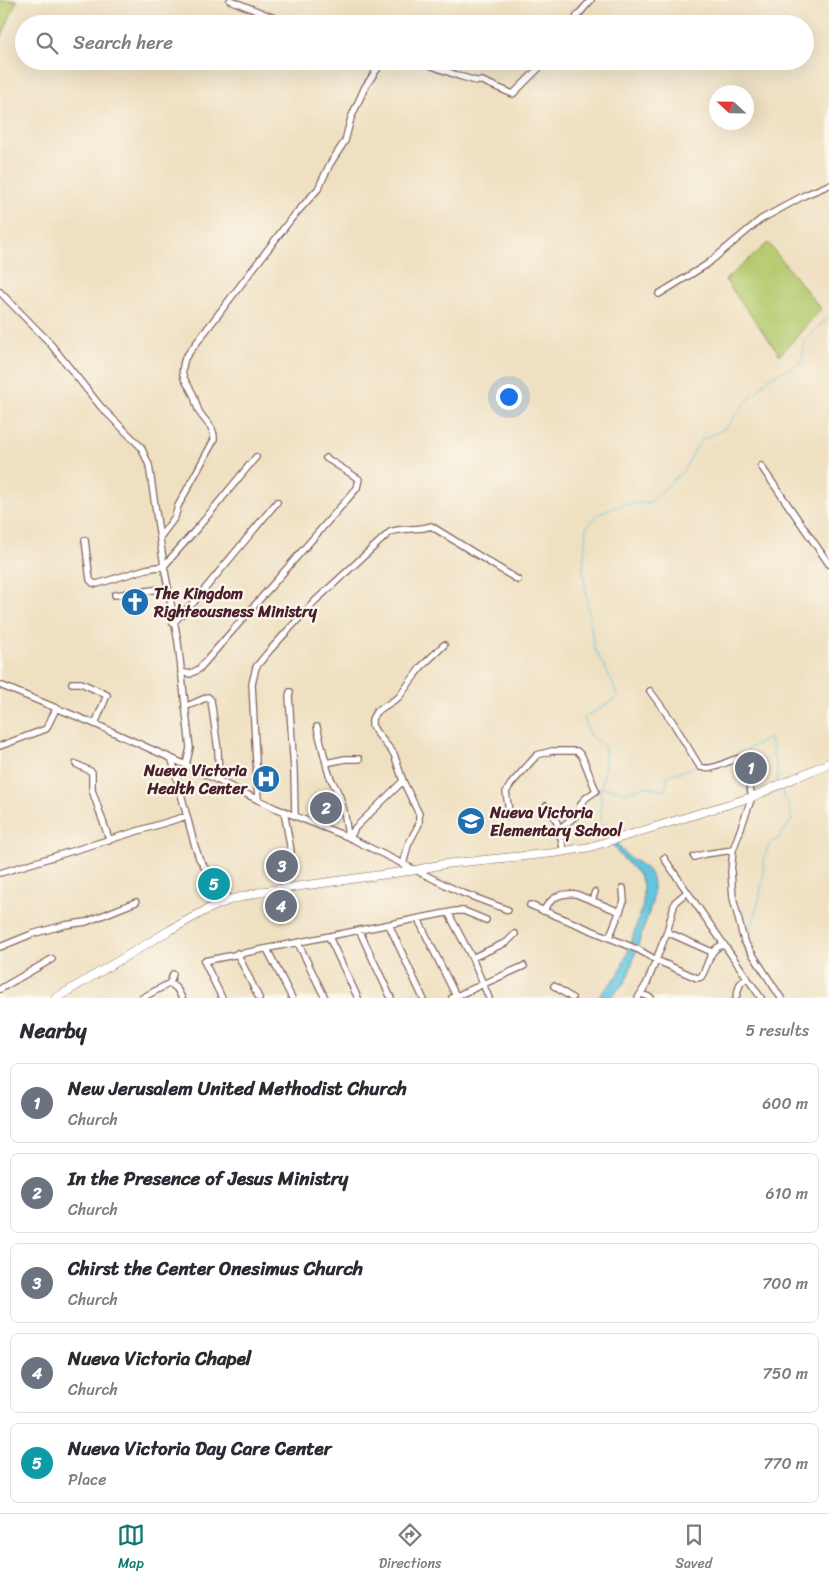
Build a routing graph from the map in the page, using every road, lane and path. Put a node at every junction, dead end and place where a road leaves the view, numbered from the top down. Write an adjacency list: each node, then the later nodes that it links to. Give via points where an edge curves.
1 (230, 0): 3 (street)
2 (591, 0): 4 (street)
3 (268, 15)
4 (578, 15)
5 (377, 70): 15 (street, via 362,94 345,141 318,189 291,219 185,358 183,378 199,412 212,427 214,440 178,506 176,517)
6 (442, 70): 7 (street, via 513,94)
7 (537, 70)
8 (829, 185): 10 (street, via 760,220 706,265)
9 (0, 292): 15 (street, via 48,341 101,407 141,447 149,465)
10 (660, 294)
11 (256, 457): 18 (street)
12 (326, 458): 24 (street, via 359,479 357,488 199,669 190,674)
13 (761, 466): 17 (street)
14 (277, 502): 22 (street)
15 (160, 536): 18 (street)
16 (85, 540): 18 (street, via 93,583)
17 (829, 564)
18 (164, 566): 20 (street)
19 (518, 580): 43 (street, via 431,526 390,532 315,601 256,667 252,684)
20 (168, 588): 21 (street); 22 (street)
21 (114, 595)
22 (174, 623): 24 (street)
23 (444, 645): 41 (street, via 421,667 399,697 376,712 372,720 376,732 394,754)
24 (181, 672): 29 (street)
25 (72, 683): 31 (street, via 81,683 107,694)
26 (0, 685): 30 (street)
27 (650, 691): 42 (street, via 700,767 709,770 736,759 744,760)
28 (290, 692): 46 (street)
29 (185, 706): 39 (street, via 190,748); 40 (street, via 208,697 211,700)
30 (56, 709): 31 (street); 33 (street, via 46,729)
31 (95, 724): 35 (street)
32 (317, 727): 36 (street)
33 (0, 746)
34 (359, 759): 36 (street)
35 (172, 760): 39 (street); 47 (street)
36 (326, 763): 50 (street, via 328,777 345,814)
37 (829, 763): 42 (main road)
38 (76, 764): 51 (street, via 92,772 92,790)
39 (186, 765): 40 (street)
40 (220, 781): 43 (street)
41 (403, 781): 50 (street, via 355,828); 57 (street, via 416,805 420,821 408,845)
42 (752, 796): 52 (street); 54 (main road, via 606,843)
43 (258, 799): 45 (street)
44 (546, 806): 49 (street, via 553,811)
45 (284, 812): 46 (street); 53 (street)
46 (295, 815): 50 (street)
47 (187, 816): 51 (street); 63 (street, via 201,863)
48 (510, 817): 49 (street, via 506,798 508,788 537,755 577,751 596,791 583,799 578,814)
49 (558, 829): 54 (street)
50 (349, 838): 57 (street)
51 (108, 839): 59 (street)
52 (733, 850): 55 (street); 112 (street, via 733,898 745,943)
53 (291, 851)
54 (564, 852): 58 (main road, via 444,864)
55 (694, 857)
56 (664, 858): 62 (street)
57 (403, 865): 58 (street)
58 (416, 870): 63 (main road, via 265,891); 67 (street, via 460,892)
59 (0, 873)
60 (623, 888): 69 (street, via 624,901)
61 (595, 892): 64 (street)
62 (687, 892): 75 (street, via 675,902); 80 (street)
63 (229, 900): 98 (main road, via 170,930)
64 (592, 900): 68 (street, via 565,894 550,900); 69 (street)
65 (136, 902): 81 (street, via 86,922 32,934)
66 (530, 905): 68 (street)
67 (508, 910)
68 (543, 911): 78 (street)
69 (620, 912): 78 (street)
70 (449, 914): 71 (street); 72 (street, via 464,911); 85 (street)
71 (418, 919): 73 (street); 96 (street)
72 (486, 920)
73 (389, 925): 74 (street); 107 (street)
74 (359, 930): 77 (street); 106 (street)
75 (667, 932): 83 (street); 87 (street)
76 (515, 934): 85 (street, via 507,942)
77 (329, 937): 79 (street); 105 (street)
78 (609, 938): 87 (street)
79 (298, 943): 82 (street); 104 (street)
80 (724, 946): 83 (street); 90 (street)
81 (0, 947)
82 (267, 948): 84 (street); 103 (street)
83 (712, 952): 87 (street, via 701,977 697,978)
84 (238, 953): 101 (street, via 204,961); 102 (street)
85 (472, 958): 92 (street)
86 (52, 959): 94 (street)
87 (656, 960): 95 (street)
88 (524, 966): 92 (street)
89 (173, 974): 91 (street)
90 (747, 977): 97 (street, via 740,984); 111 (street)
91 (170, 983): 99 (street); 100 (street)
92 (483, 983): 96 (street); 108 (street)
93 (554, 986): 109 (street)
94 (0, 989)
95 (640, 996): 110 (street)
96 (454, 997)
97 (736, 997)
98 (56, 998)
99 (142, 998)
100 (182, 998)
101 (222, 998)
102 (259, 998)
103 (292, 998)
104 (325, 998)
105 (358, 998)
106 (392, 998)
107 (423, 998)
108 (489, 998)
109 (572, 998)
110 (650, 998)
111 (761, 998)
112 (781, 998)

